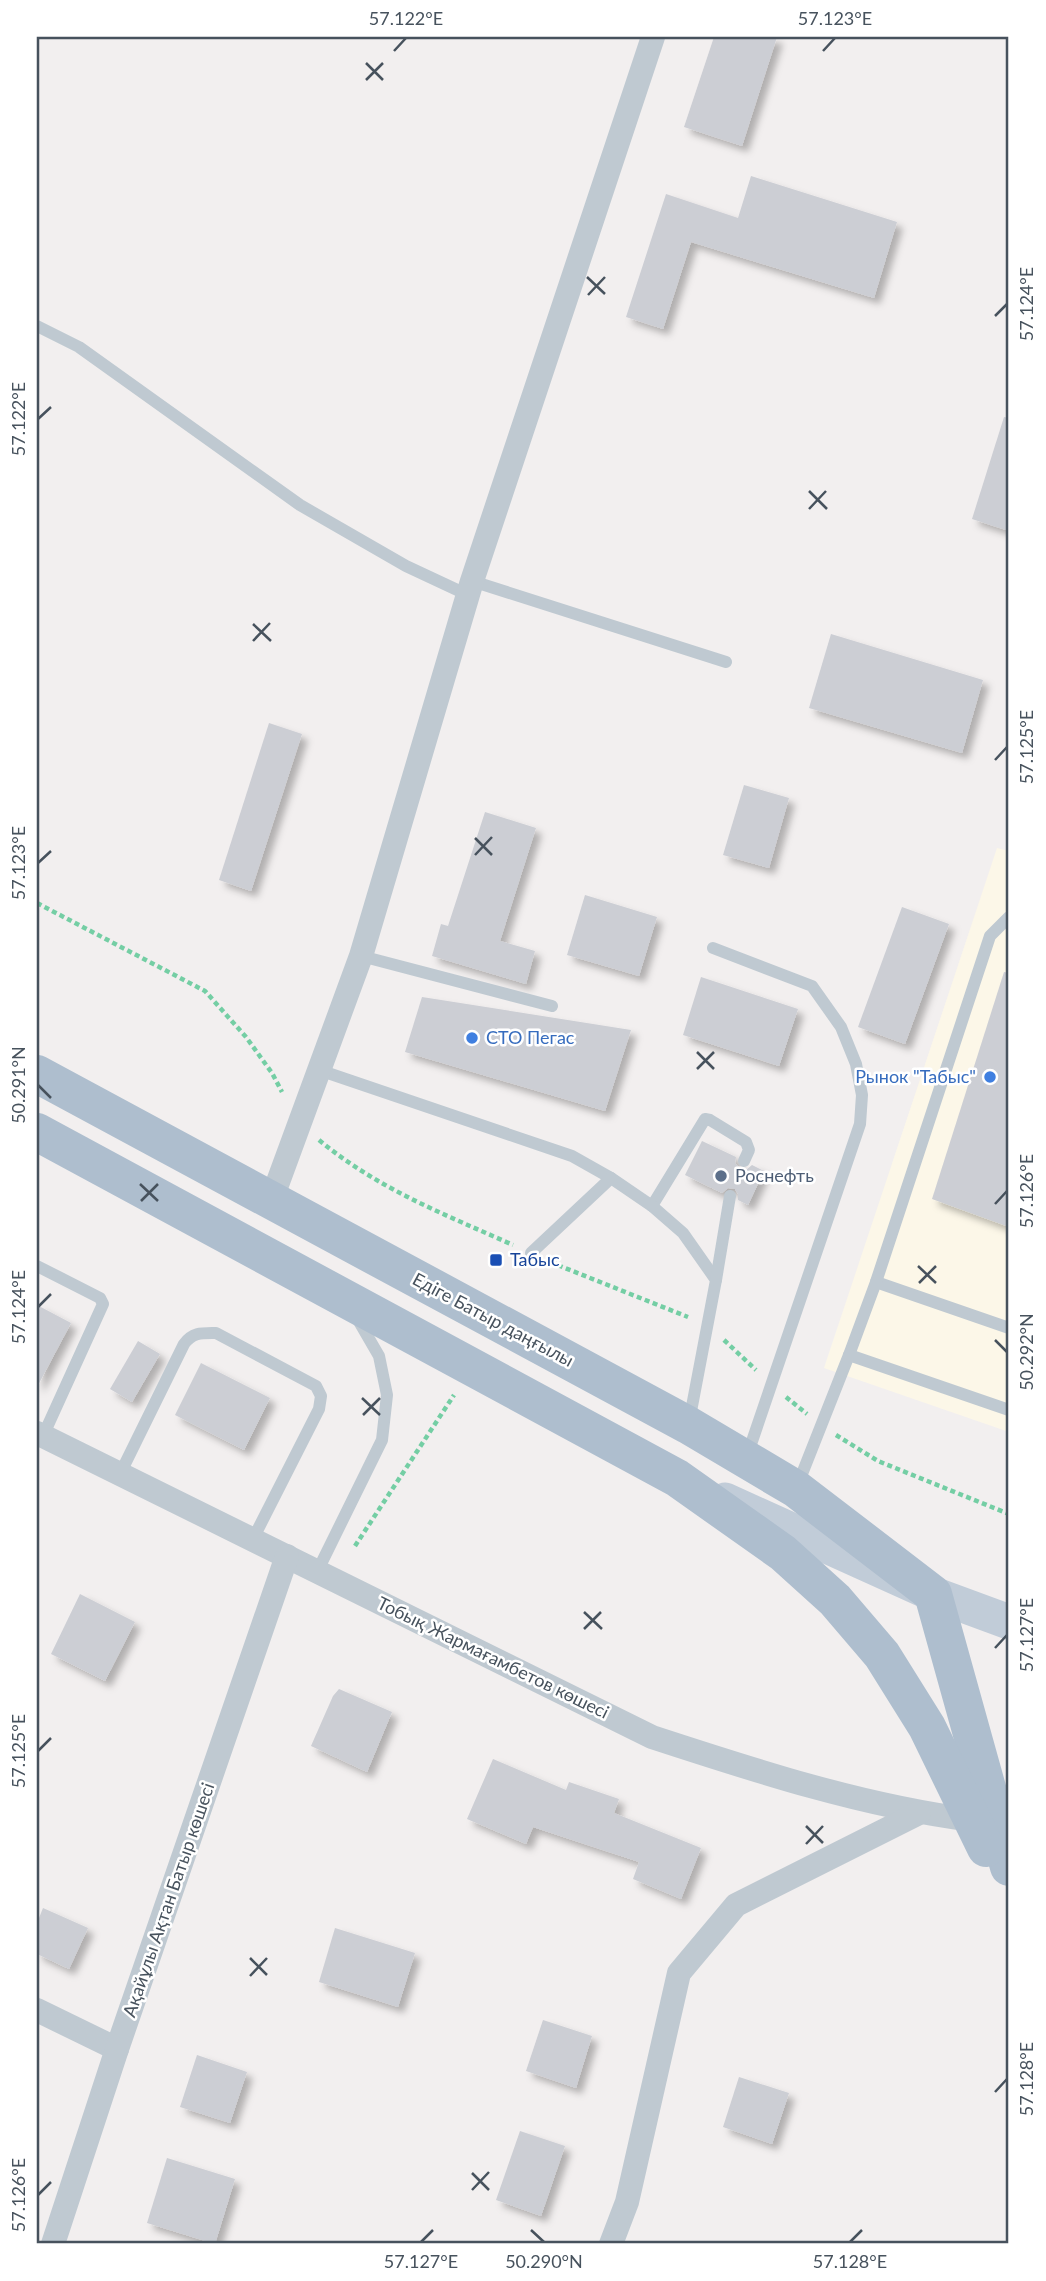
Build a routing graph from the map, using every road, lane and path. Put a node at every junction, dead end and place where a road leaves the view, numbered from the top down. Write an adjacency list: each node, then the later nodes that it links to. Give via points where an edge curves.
1 (653, 37): 3 (street)
2 (37, 326): 3 (lane, via 79,347 300,505 407,566)
3 (470, 588): 4 (lane); 8 (street)
4 (726, 662)
5 (37, 903): 12 (path, via 205,990 272,1073)
6 (1009, 917): 22 (lane, via 990,936)
7 (713, 948): 27 (lane, via 812,986 841,1027 862,1095 860,1124)
8 (361, 956): 9 (lane); 10 (street)
9 (552, 1006)
10 (319, 1070): 12 (street); 15 (lane, via 572,1156)
11 (37, 1074): 17 (main road, Едіге Батыр даңғылы)
12 (299, 1123): 17 (street); 19 (path, via 337,1155 396,1193)
13 (37, 1132): 23 (main road, Едіге Батыр даңғылы)
14 (744, 1161): 18 (lane, via 749,1150 746,1142 705,1119)
15 (611, 1178): 18 (lane); 19 (lane)
16 (730, 1196): 21 (lane)
17 (271, 1201): 30 (main road, Едіге Батыр даңғылы)
18 (652, 1206): 21 (lane, via 683,1233)
19 (531, 1253): 24 (path)
20 (37, 1266): 32 (lane, via 100,1298 103,1304)
21 (716, 1280): 24 (lane)
22 (876, 1282): 25 (lane); 26 (lane)
23 (346, 1299): 35 (main road, Едіге Батыр даңғылы); 40 (lane, via 379,1356 387,1395 382,1440)
24 (707, 1324): 27 (path); 30 (lane)
25 (1009, 1328)
26 (849, 1355): 29 (lane); 31 (lane)
27 (772, 1385): 31 (path); 33 (lane)
28 (458, 1389): 40 (path)
29 (1009, 1410)
30 (688, 1425): 33 (main road, Едіге Батыр даңғылы)
31 (821, 1426): 36 (lane); 37 (path, via 878,1461)
32 (40, 1434): 34 (street, Тобық Жармағамбетов көшесі)
33 (746, 1460): 36 (main road, Едіге Батыр даңғылы)
34 (120, 1474): 38 (street, Тобық Жармағамбетов көшесі); 38 (lane, via 184,1344 190,1336 216,1333 316,1386 321,1396 319,1409)
35 (677, 1478): 41 (main road, Едіге Батыр даңғылы); 44 (main road, via 783,1553 843,1609 881,1655 927,1727)
36 (796, 1489): 41 (main road, Едіге Батыр даңғылы)
37 (1009, 1514)
38 (253, 1539): 39 (street, Тобық Жармағамбетов көшесі)
39 (286, 1556): 40 (street, Тобық Жармағамбетов көшесі); 48 (street, Ақайұлы Ақтан Батыр көшесі)
40 (326, 1575): 43 (street, Тобық Жармағамбетов көшесі, via 652,1737 750,1770)
41 (933, 1594): 42 (main road, Едіге Батыр даңғылы); 45 (main road)
42 (1009, 1622)
43 (919, 1813): 44 (street, Тобық Жармағамбетов көшесі); 50 (street, via 736,1905 679,1973 627,2202)
44 (972, 1820): 46 (main road)
45 (1009, 1867)
46 (1009, 1891)
47 (37, 2010): 48 (street)
48 (117, 2049): 49 (street, Ақайұлы Ақтан Батыр көшесі)
49 (53, 2244)
50 (611, 2244)

